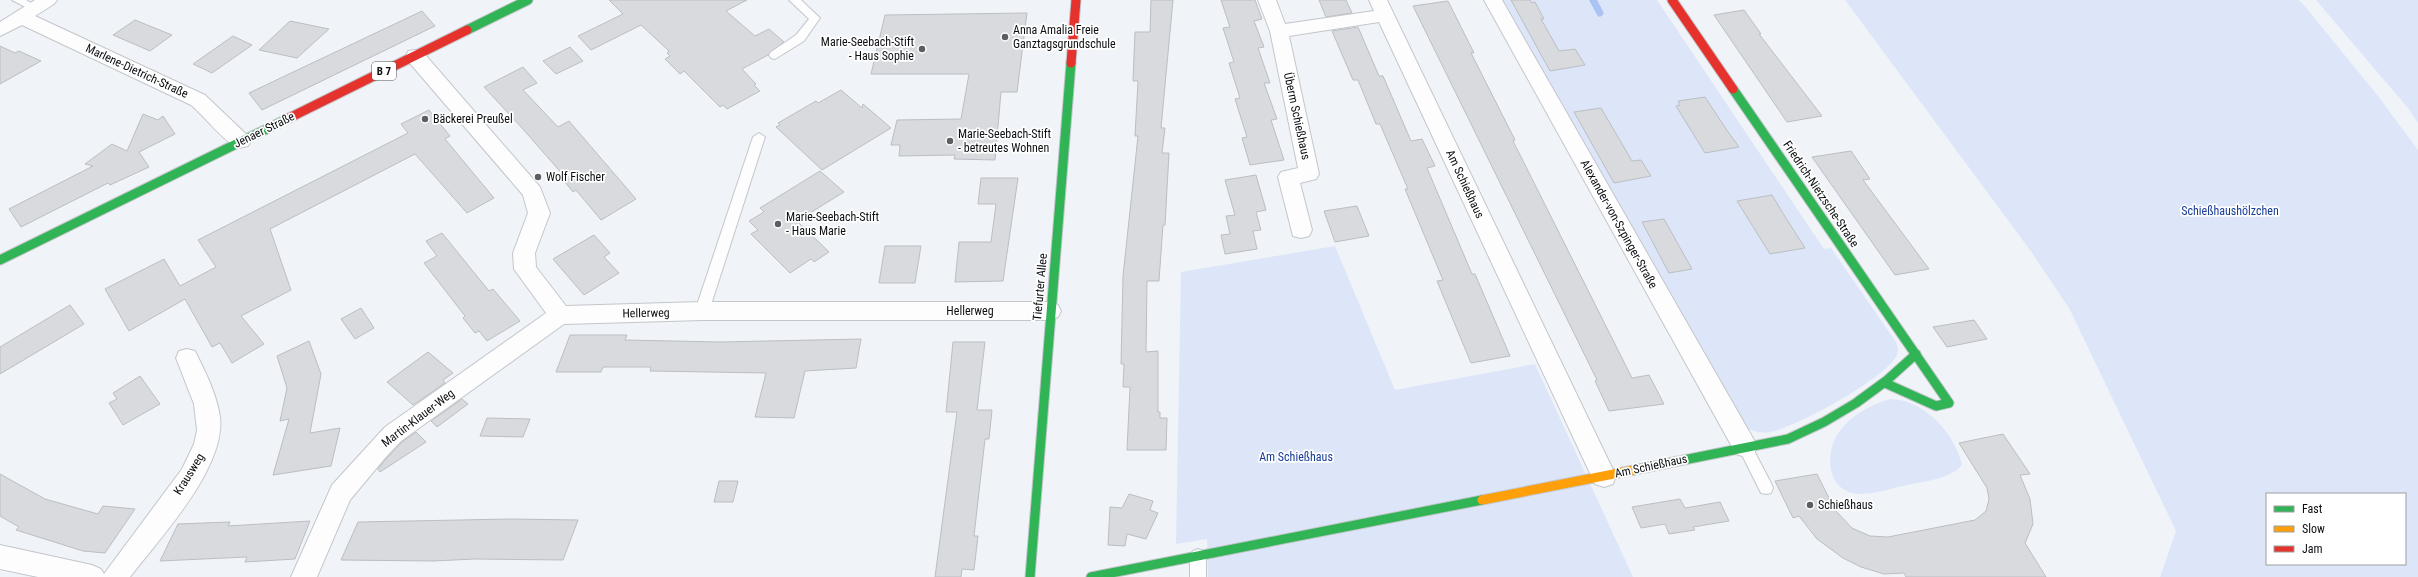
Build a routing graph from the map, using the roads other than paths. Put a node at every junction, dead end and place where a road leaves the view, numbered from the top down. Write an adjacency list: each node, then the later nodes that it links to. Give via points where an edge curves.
1 (528, 0): 12 (street, Jenaer Straße / B 7)
2 (794, 0): 11 (lane, via 814,18 800,38)
3 (1076, 0): 17 (street, Tiefurter Allee)
4 (1267, 0): 10 (street, Überm Schießhaus)
5 (1493, 0): 23 (street, Alexander-von-Szpinger-Straße)
6 (1672, 0): 20 (street, Friedrich-Nietzsche-Straße)
7 (30, 6): 9 (street); 14 (street, Marlene-Dietrich-Straße, via 198,100)
8 (1382, 7): 10 (street); 24 (street, Am Schießhaus)
9 (0, 30)
10 (1280, 31): 15 (street, Überm Schießhaus, via 1309,174 1288,177)
11 (775, 55)
12 (415, 56): 14 (street, Jenaer Straße / B 7); 19 (street, via 533,192 539,213 524,253 525,268)
13 (759, 137): 18 (lane)
14 (241, 141): 16 (street, Jenaer Straße / B 7)
15 (1301, 230)
16 (0, 260)
17 (1050, 311): 18 (street, Hellerweg); 31 (street, Tiefurter Allee)
18 (702, 312): 19 (street, Hellerweg)
19 (560, 315): 30 (street, Martin-Klauer-Weg, via 393,434 376,451 341,493)
20 (1916, 354): 22 (street, Am Schießhaus); 22 (street, Friedrich-Nietzsche-Straße, via 1949,403 1936,406)
21 (187, 358): 29 (street, Krausweg, via 208,409 210,425 202,459)
22 (1885, 383): 23 (street, Am Schießhaus, via 1821,425 1788,439)
23 (1744, 447): 24 (street, Am Schießhaus); 25 (lane)
24 (1604, 476): 26 (street)
25 (1766, 488)
26 (1198, 556): 32 (street); 33 (lane)
27 (0, 557): 28 (street)
28 (92, 577)
29 (115, 577)
30 (304, 577)
31 (1030, 577)
32 (1091, 577)
33 (1198, 577)

